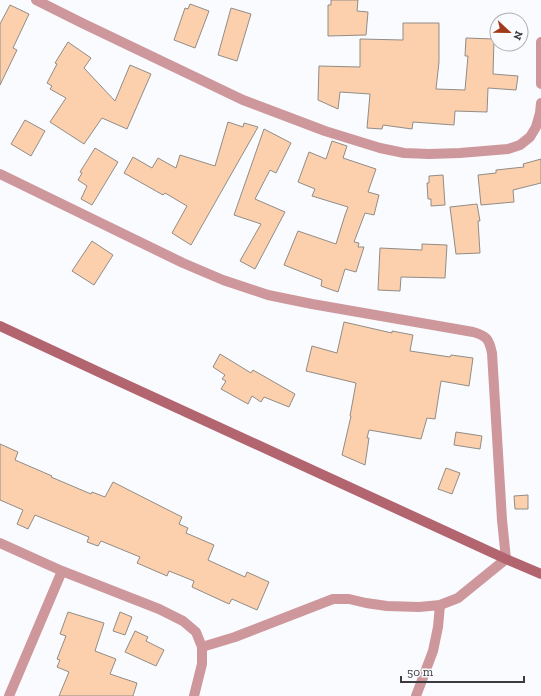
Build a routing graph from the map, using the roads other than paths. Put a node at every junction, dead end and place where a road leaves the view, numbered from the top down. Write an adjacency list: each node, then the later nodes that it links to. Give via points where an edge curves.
1 (36, 0): 4 (street, via 243,100 325,131 404,153 460,153 508,149 520,145 530,137 536,127)
2 (541, 42): 3 (street)
3 (541, 84)
4 (541, 103)
5 (0, 174): 8 (street, via 183,263 268,295 483,334 490,342 492,353)
6 (0, 326): 8 (street)
7 (0, 543): 9 (street)
8 (506, 559): 10 (street); 11 (street, via 458,598)
9 (62, 571): 12 (street, via 183,621 196,632); 13 (street)
10 (541, 574)
11 (440, 605): 12 (street, via 387,606 349,599 333,599); 15 (street, via 433,651)
12 (202, 647): 14 (street, via 202,664)
13 (9, 696)
14 (194, 696)
15 (416, 696)

